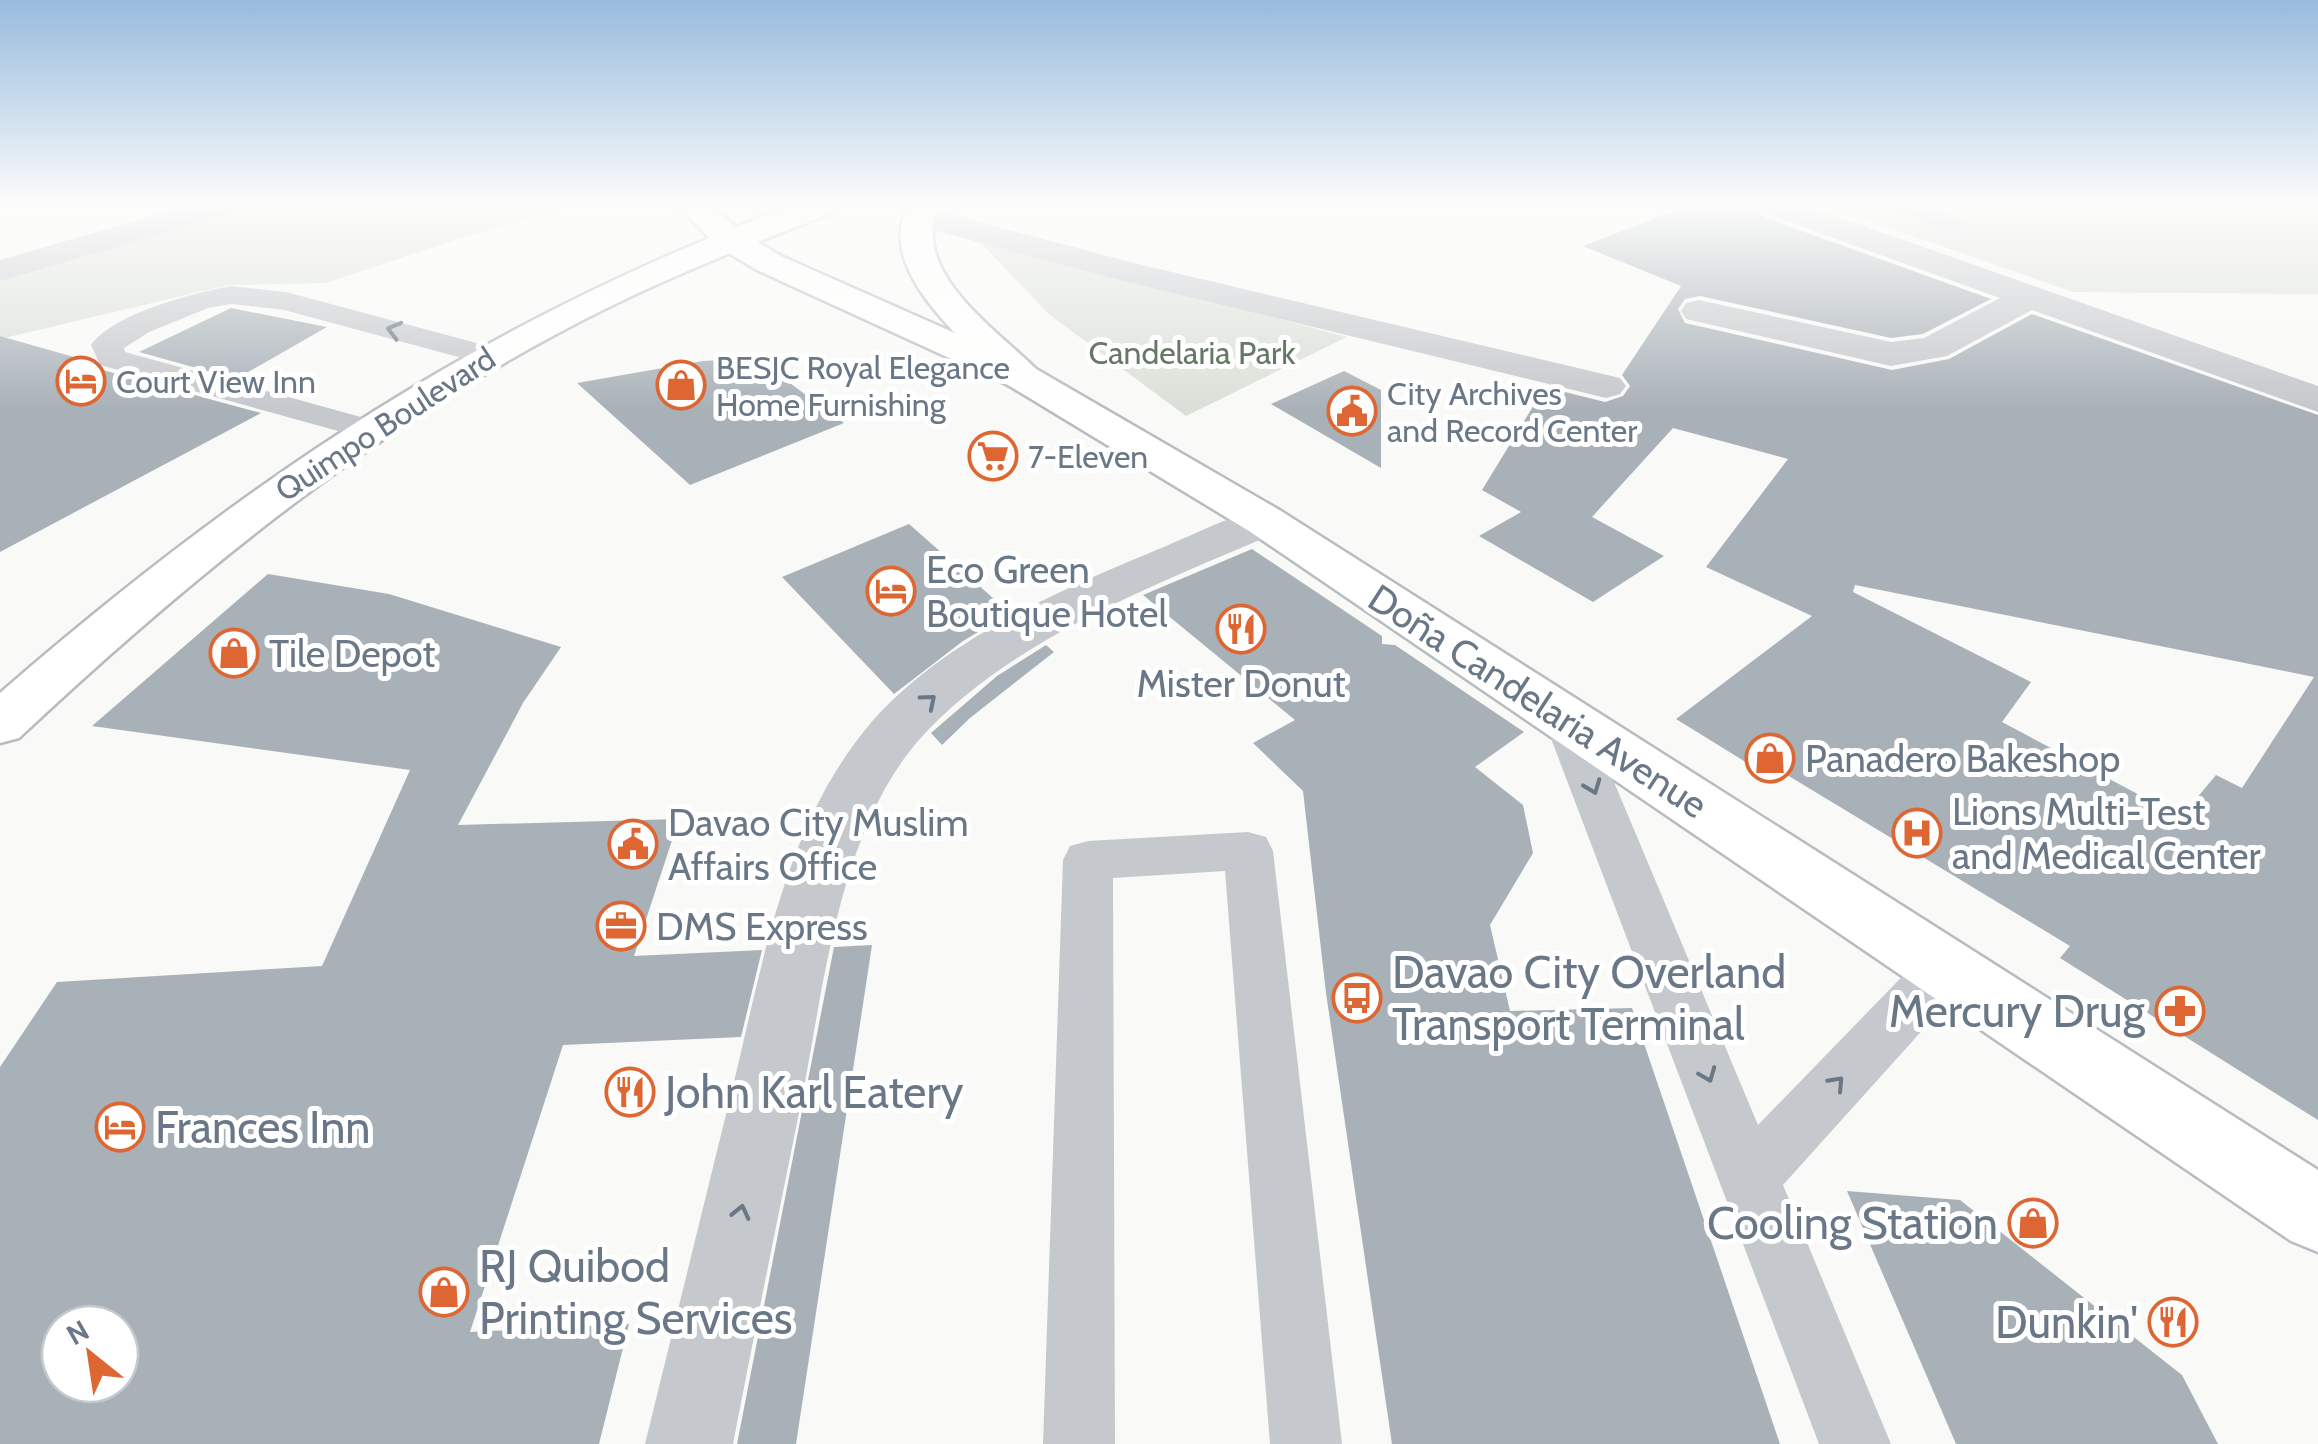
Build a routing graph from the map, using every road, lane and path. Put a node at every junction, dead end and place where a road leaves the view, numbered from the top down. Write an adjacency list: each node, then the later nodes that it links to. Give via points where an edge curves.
1 (651, 273): 8 (main road, Quimpo Boulevard)
2 (791, 273): 9 (main road, Doña Candelaria Avenue)
3 (928, 273): 9 (main road)
4 (1140, 273): 10 (street)
5 (1962, 273): 6 (street)
6 (2030, 298): 7 (street, via 1934,348 1891,354); 11 (street)
7 (1699, 311)
8 (488, 356): 12 (main road, Quimpo Boulevard); 12 (lane, one-way to 12, via 286,301 231,295 138,326 108,345 111,358)
9 (1022, 378): 13 (main road, Doña Candelaria Avenue)
10 (1606, 386)
11 (2318, 400)
12 (367, 429): 15 (main road, Quimpo Boulevard, via 260,505)
13 (1265, 521): 14 (main road, Doña Candelaria Avenue); 19 (street, one-way to 13, via 808,910 831,840 865,774 900,726 1007,645 1154,568)
14 (1566, 720): 16 (main road, Doña Candelaria Avenue); 17 (lane, one-way to 17)
15 (0, 724)
16 (1945, 968): 17 (lane, one-way to 16); 18 (main road, Doña Candelaria Avenue)
17 (1749, 1176): 22 (lane)
18 (2318, 1214)
19 (690, 1444)
20 (1079, 1444): 21 (lane, via 1088,860 1248,851)
21 (1306, 1444)
22 (1856, 1444)

